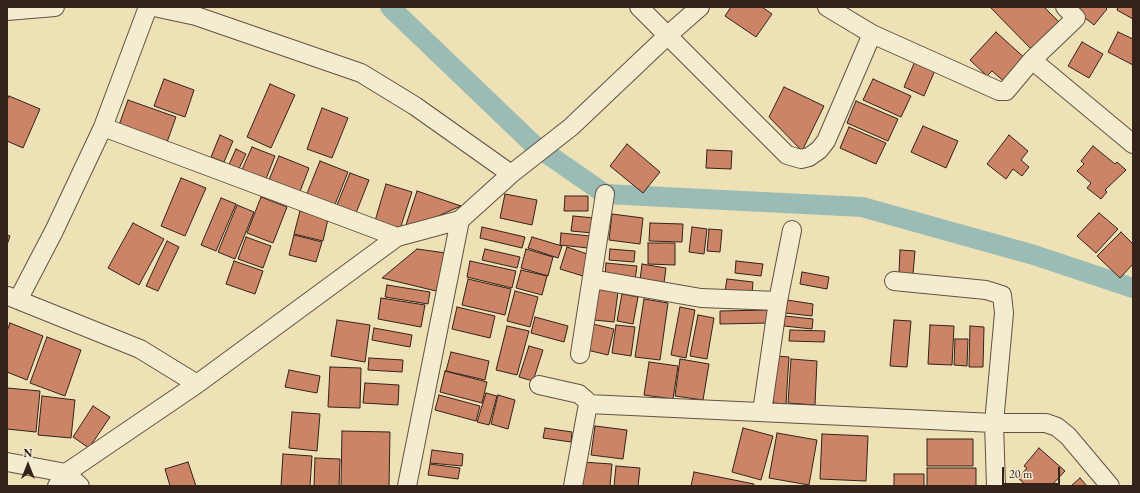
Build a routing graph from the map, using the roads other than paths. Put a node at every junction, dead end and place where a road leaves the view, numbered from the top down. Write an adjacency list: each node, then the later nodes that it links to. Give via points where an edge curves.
1 (55, 7): 8 (street)
2 (148, 7): 12 (street)
3 (154, 7): 14 (street, via 196,16 361,73 416,106)
4 (639, 7): 10 (street)
5 (700, 7): 10 (street)
6 (828, 7): 9 (street)
7 (1065, 7): 11 (street, via 1076,18)
8 (8, 15)
9 (872, 34): 10 (street, via 826,141 810,157 801,159 786,155); 11 (street, via 999,91 1006,91)
10 (668, 35): 14 (street, via 571,126)
11 (1032, 60): 13 (street)
12 (103, 126): 18 (street); 21 (street, via 54,231)
13 (1133, 144)
14 (514, 172): 16 (street)
15 (605, 194): 19 (street)
16 (460, 220): 18 (street); 32 (street)
17 (792, 230): 22 (street)
18 (397, 236): 24 (street)
19 (592, 279): 22 (street, via 701,298); 23 (street)
20 (894, 281): 28 (street, via 986,290 1002,295 1004,313)
21 (12, 298): 24 (street, via 140,349)
22 (778, 301): 27 (street)
23 (580, 354)
24 (197, 384): 30 (street)
25 (539, 384): 26 (street, via 578,394)
26 (588, 404): 27 (street); 33 (street)
27 (762, 412): 28 (street)
28 (994, 423): 34 (street); 35 (street, via 1046,423 1057,427 1068,436)
29 (7, 462): 30 (street)
30 (61, 480): 31 (street)
31 (80, 486)
32 (407, 486)
33 (573, 486)
34 (996, 486)
35 (1110, 486)

